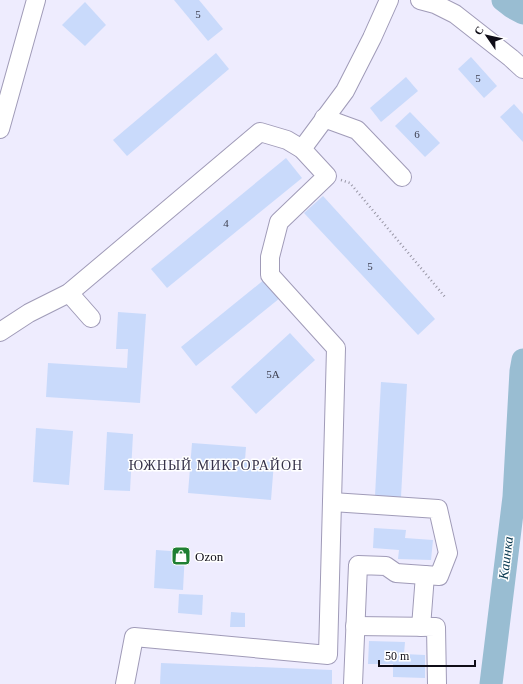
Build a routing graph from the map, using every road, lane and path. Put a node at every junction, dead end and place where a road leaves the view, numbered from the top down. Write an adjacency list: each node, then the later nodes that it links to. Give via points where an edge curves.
1 (36, 0): 6 (street)
2 (389, 0): 5 (street, via 345,92)
3 (420, 0): 4 (street, via 455,14)
4 (523, 69)
5 (324, 118): 7 (street); 9 (street, via 357,130)
6 (0, 129)
7 (302, 149): 8 (street); 10 (street, via 287,140 260,132)
8 (327, 176): 11 (path, via 350,183); 14 (street, via 279,222 270,257 270,275 336,348)
9 (402, 177)
10 (69, 293): 12 (street); 13 (street, via 29,313)
11 (445, 297)
12 (91, 318)
13 (0, 332)
14 (332, 502): 15 (street, via 438,509 448,554 439,576); 18 (street, via 328,655 134,637)
15 (425, 575): 16 (street, via 396,573 386,566 358,565); 17 (street)
16 (355, 626): 17 (street); 19 (street)
17 (421, 627): 20 (street, via 436,627)
18 (125, 684)
19 (353, 684)
20 (437, 684)

